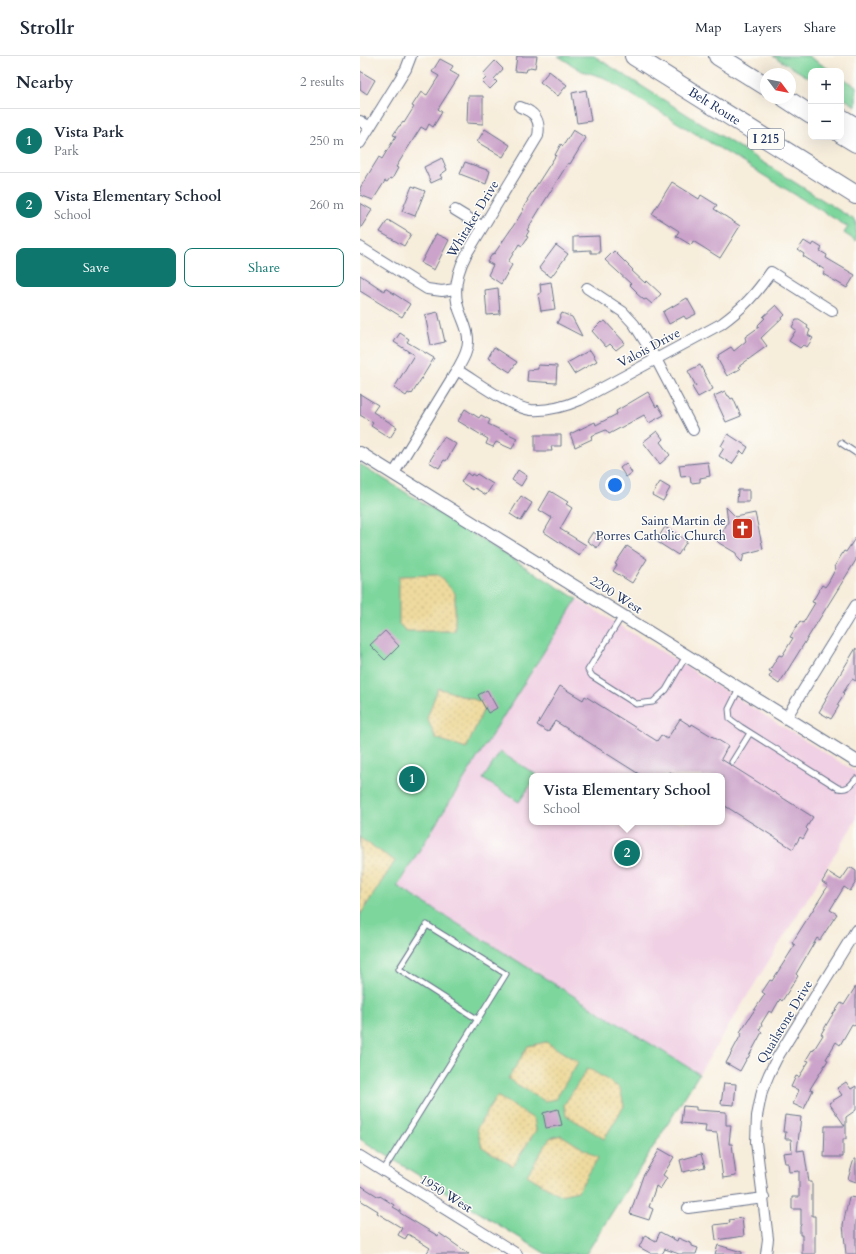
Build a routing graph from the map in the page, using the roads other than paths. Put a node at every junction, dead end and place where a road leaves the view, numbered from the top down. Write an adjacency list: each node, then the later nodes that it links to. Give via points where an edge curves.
1 (411, 56): 14 (street, via 406,69)
2 (634, 56): 19 (highway, Belt Route / I 215)
3 (718, 56): 6 (highway)
4 (728, 56): 5 (highway)
5 (760, 73)
6 (760, 82)
7 (796, 91): 8 (highway)
8 (808, 98)
9 (794, 104): 11 (highway)
10 (520, 106): 21 (street, Whitaker Drive, via 536,117 539,132)
11 (808, 113)
12 (844, 120): 15 (highway)
13 (360, 121): 14 (street)
14 (370, 127): 17 (street)
15 (856, 127)
16 (844, 136): 18 (highway)
17 (360, 143)
18 (856, 143)
19 (856, 195)
20 (455, 210): 21 (street)
21 (483, 227): 24 (street, Whitaker Drive, via 462,263)
22 (360, 247): 24 (street, via 427,289)
23 (587, 288): 26 (street, via 623,312 634,324)
24 (455, 289): 27 (street, Whitaker Drive, via 468,334 465,355)
25 (832, 311): 26 (street, Valois Drive, via 771,272 752,298 736,313 721,324)
26 (656, 359): 27 (street, Valois Drive, via 580,400 554,409 542,410 530,410 519,406); 28 (street)
27 (457, 370): 32 (street, Whitaker Drive)
28 (693, 430)
29 (841, 443): 31 (lane)
30 (360, 453): 32 (street, 2200 West)
31 (856, 453)
32 (394, 473): 34 (street, 2200 West)
33 (856, 605): 37 (street)
34 (622, 615): 35 (street, 2200 West); 35 (lane, via 588,670 592,676 636,704 653,702 666,690)
35 (686, 655): 36 (street, 2200 West)
36 (740, 688): 37 (street, 2200 West); 38 (lane, via 729,709 730,719)
37 (786, 718): 39 (street, 2200 West)
38 (750, 733): 40 (lane); 41 (lane, via 838,788 850,787)
39 (856, 761)
40 (732, 762)
41 (856, 779)
42 (856, 930): 46 (street, Quailstone Drive, via 777,1058 762,1091 757,1116 756,1142)
43 (477, 1019): 43 (lane, via 399,969 427,925 506,974); 45 (lane)
44 (360, 1156): 45 (street, 1950 West)
45 (383, 1171): 48 (street, 1950 West)
46 (764, 1198): 47 (street); 49 (street, Quailstone Drive, via 768,1238)
47 (688, 1208)
48 (518, 1254)
49 (766, 1254)

